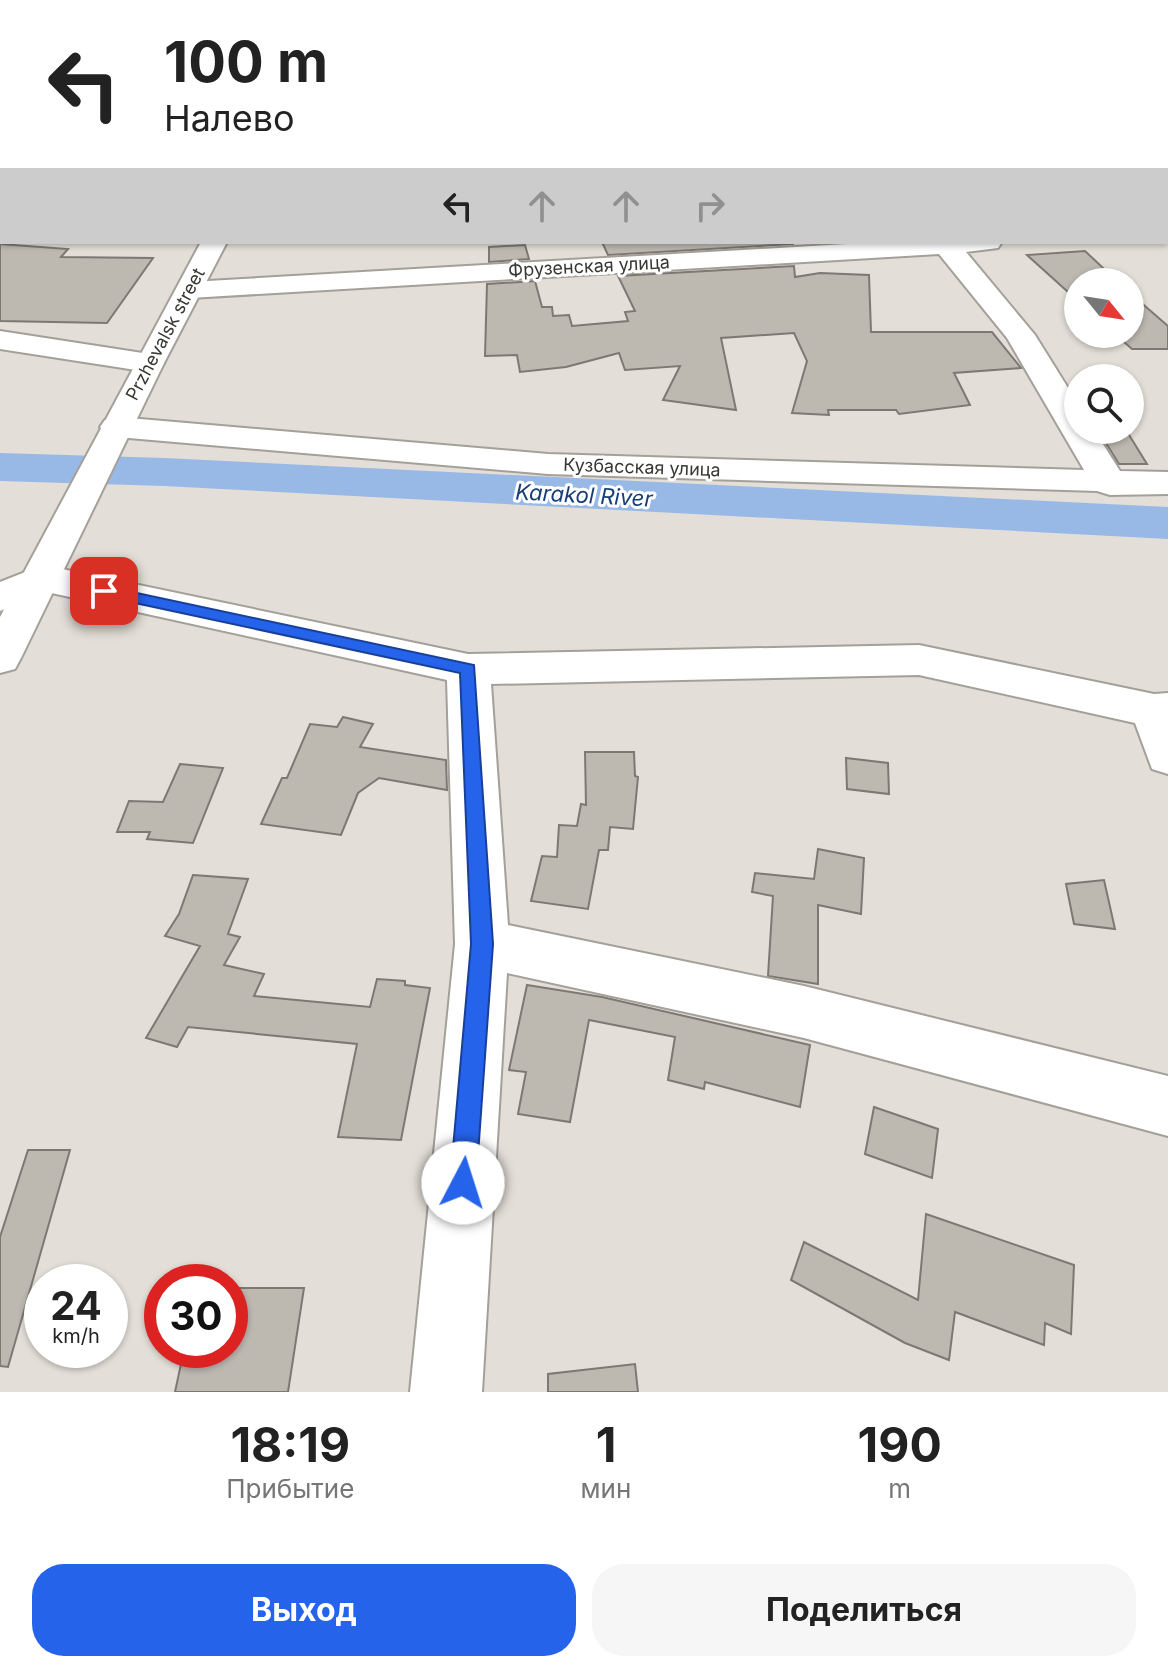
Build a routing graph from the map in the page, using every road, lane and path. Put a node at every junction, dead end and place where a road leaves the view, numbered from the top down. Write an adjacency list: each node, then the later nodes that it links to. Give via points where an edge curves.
1 (213, 244): 6 (street, Przhevalsk street)
2 (960, 244): 3 (street, Фрузенская улица)
3 (946, 245): 4 (street, Фрузенская улица); 11 (street, via 1020,335)
4 (798, 249): 5 (street, Фрузенская улица)
5 (578, 254): 6 (street, Фрузенская улица)
6 (190, 290): 8 (street, Przhevalsk street)
7 (0, 340): 8 (street)
8 (149, 363): 9 (street, Przhevalsk street)
9 (117, 427): 11 (street, Кузбасская улица, via 548,464); 12 (street, Przhevalsk street)
10 (1168, 483): 11 (street, Кузбасская улица)
11 (1110, 484)
12 (43, 578): 13 (street); 14 (street); 15 (street)
13 (0, 598)
14 (0, 658)
15 (468, 669): 16 (street, via 919,660); 18 (street)
16 (1161, 710): 17 (street)
17 (1168, 756)
18 (482, 944): 19 (street, via 804,1012); 20 (street)
19 (1168, 1106)
20 (446, 1392)

